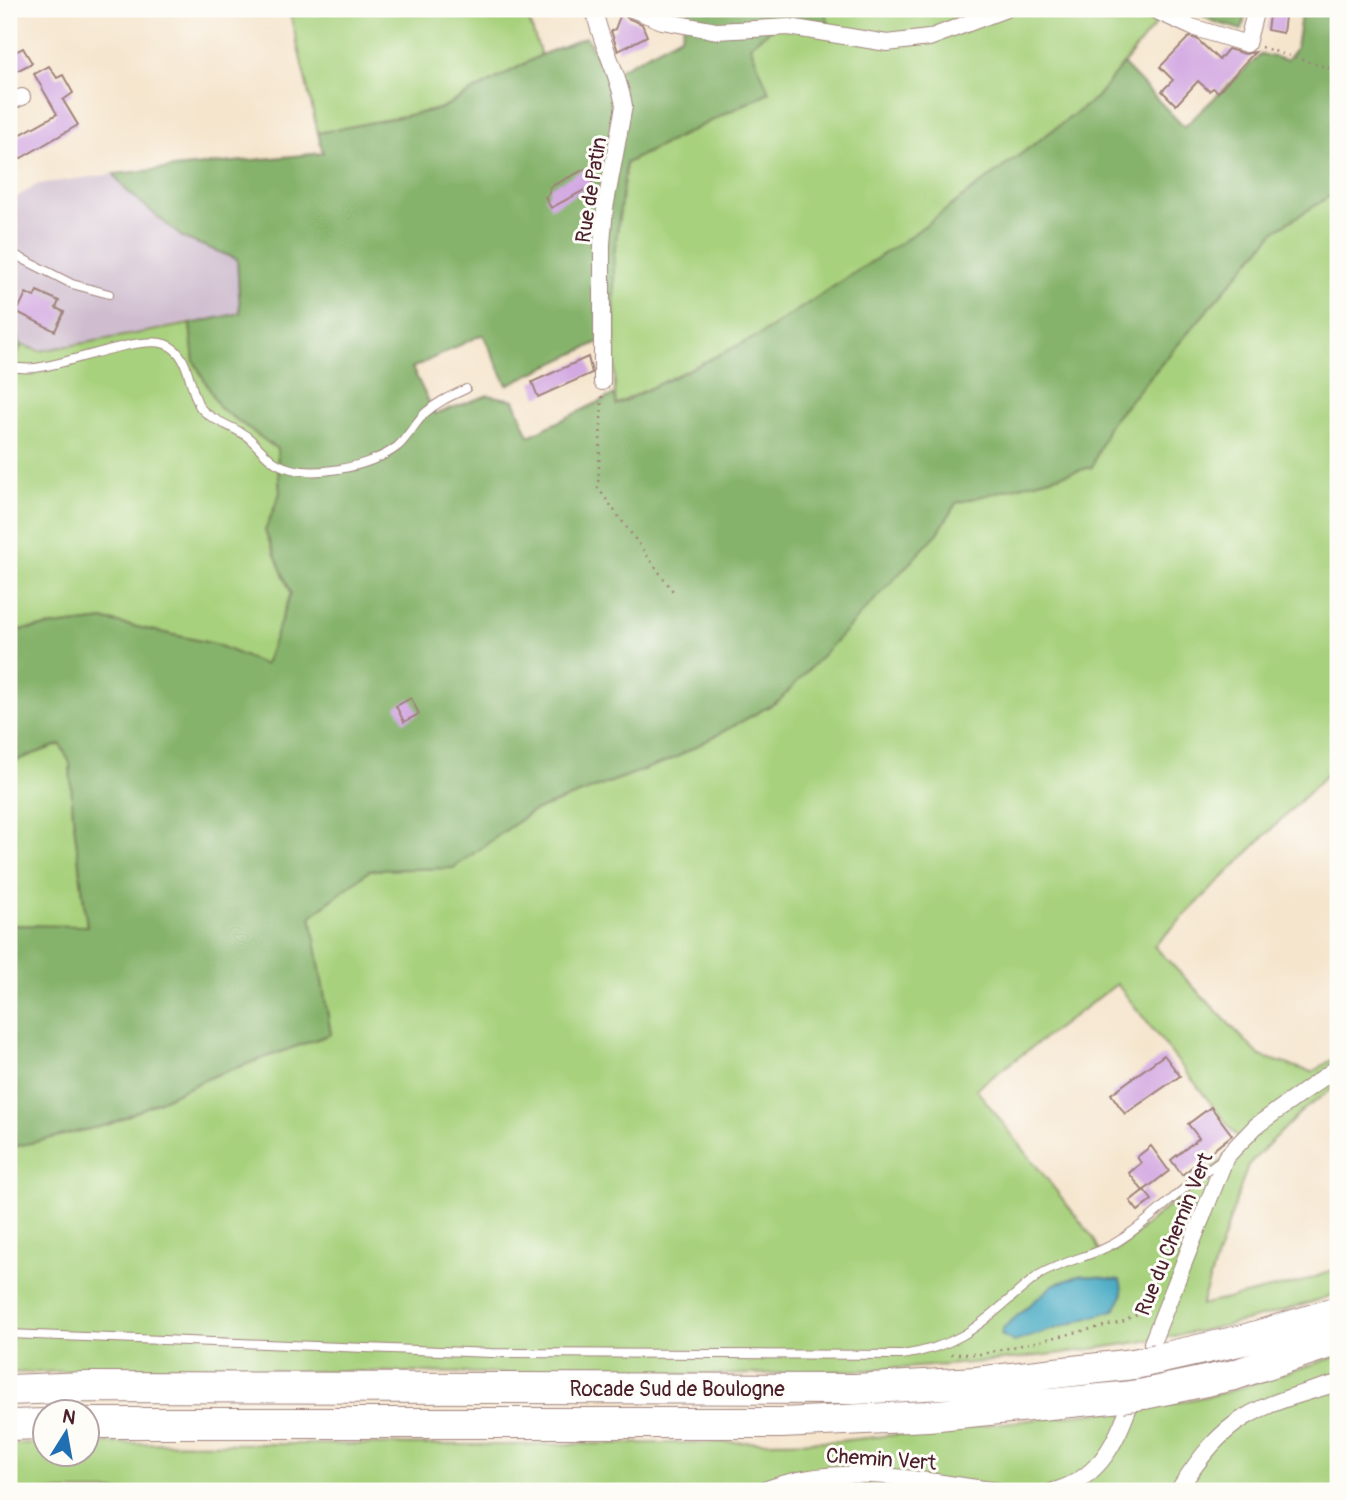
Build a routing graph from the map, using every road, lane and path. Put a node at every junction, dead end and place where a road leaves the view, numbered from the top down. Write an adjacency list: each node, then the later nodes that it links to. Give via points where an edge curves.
1 (594, 9): 11 (street, Rue de Patin, via 624,106 603,232)
2 (632, 9): 3 (street, via 717,31 789,27 887,43 929,38)
3 (1006, 9)
4 (1152, 9): 6 (street)
5 (1256, 9): 6 (street)
6 (1247, 44): 7 (path)
7 (1338, 71)
8 (9, 252): 9 (lane, via 72,284)
9 (109, 294)
10 (9, 367): 12 (lane, via 34,369 163,343 182,357 201,407 211,417 231,424 277,463 295,469 358,466 381,456 398,446 424,414)
11 (602, 383): 13 (path, via 597,488)
12 (466, 389)
13 (675, 594)
14 (1338, 1067): 15 (street, Rue du Chemin Vert, via 1256,1126)
15 (1226, 1157): 16 (street, Rue du Chemin Vert); 20 (lane, via 1189,1182 1126,1237 1100,1252 1052,1268 961,1338)
16 (1170, 1297): 20 (path, via 1122,1322 982,1354); 21 (street, Rue du Chemin Vert)
17 (1338, 1312): 21 (highway, Rocade Sud de Boulogne, via 1242,1340)
18 (9, 1334): 20 (lane, via 593,1354 868,1357)
19 (1338, 1340): 24 (highway, Rocade Sud de Boulogne, via 1269,1365)
20 (934, 1350)
21 (1148, 1355): 23 (highway, Rocade Sud de Boulogne, via 976,1382 855,1389)
22 (1338, 1383): 32 (street, via 1263,1407 1230,1426 1205,1450)
23 (9, 1390)
24 (1131, 1400): 25 (highway, Rocade Sud de Boulogne, via 782,1423); 31 (street, via 1104,1460 1080,1481)
25 (102, 1423)
26 (32, 1425): 27 (highway)
27 (9, 1426)
28 (897, 1485): 29 (street, Chemin Vert, via 853,1474 815,1475); 30 (street, Chemin Vert)
29 (762, 1491)
30 (999, 1491)
31 (1054, 1491)
32 (1178, 1491)

